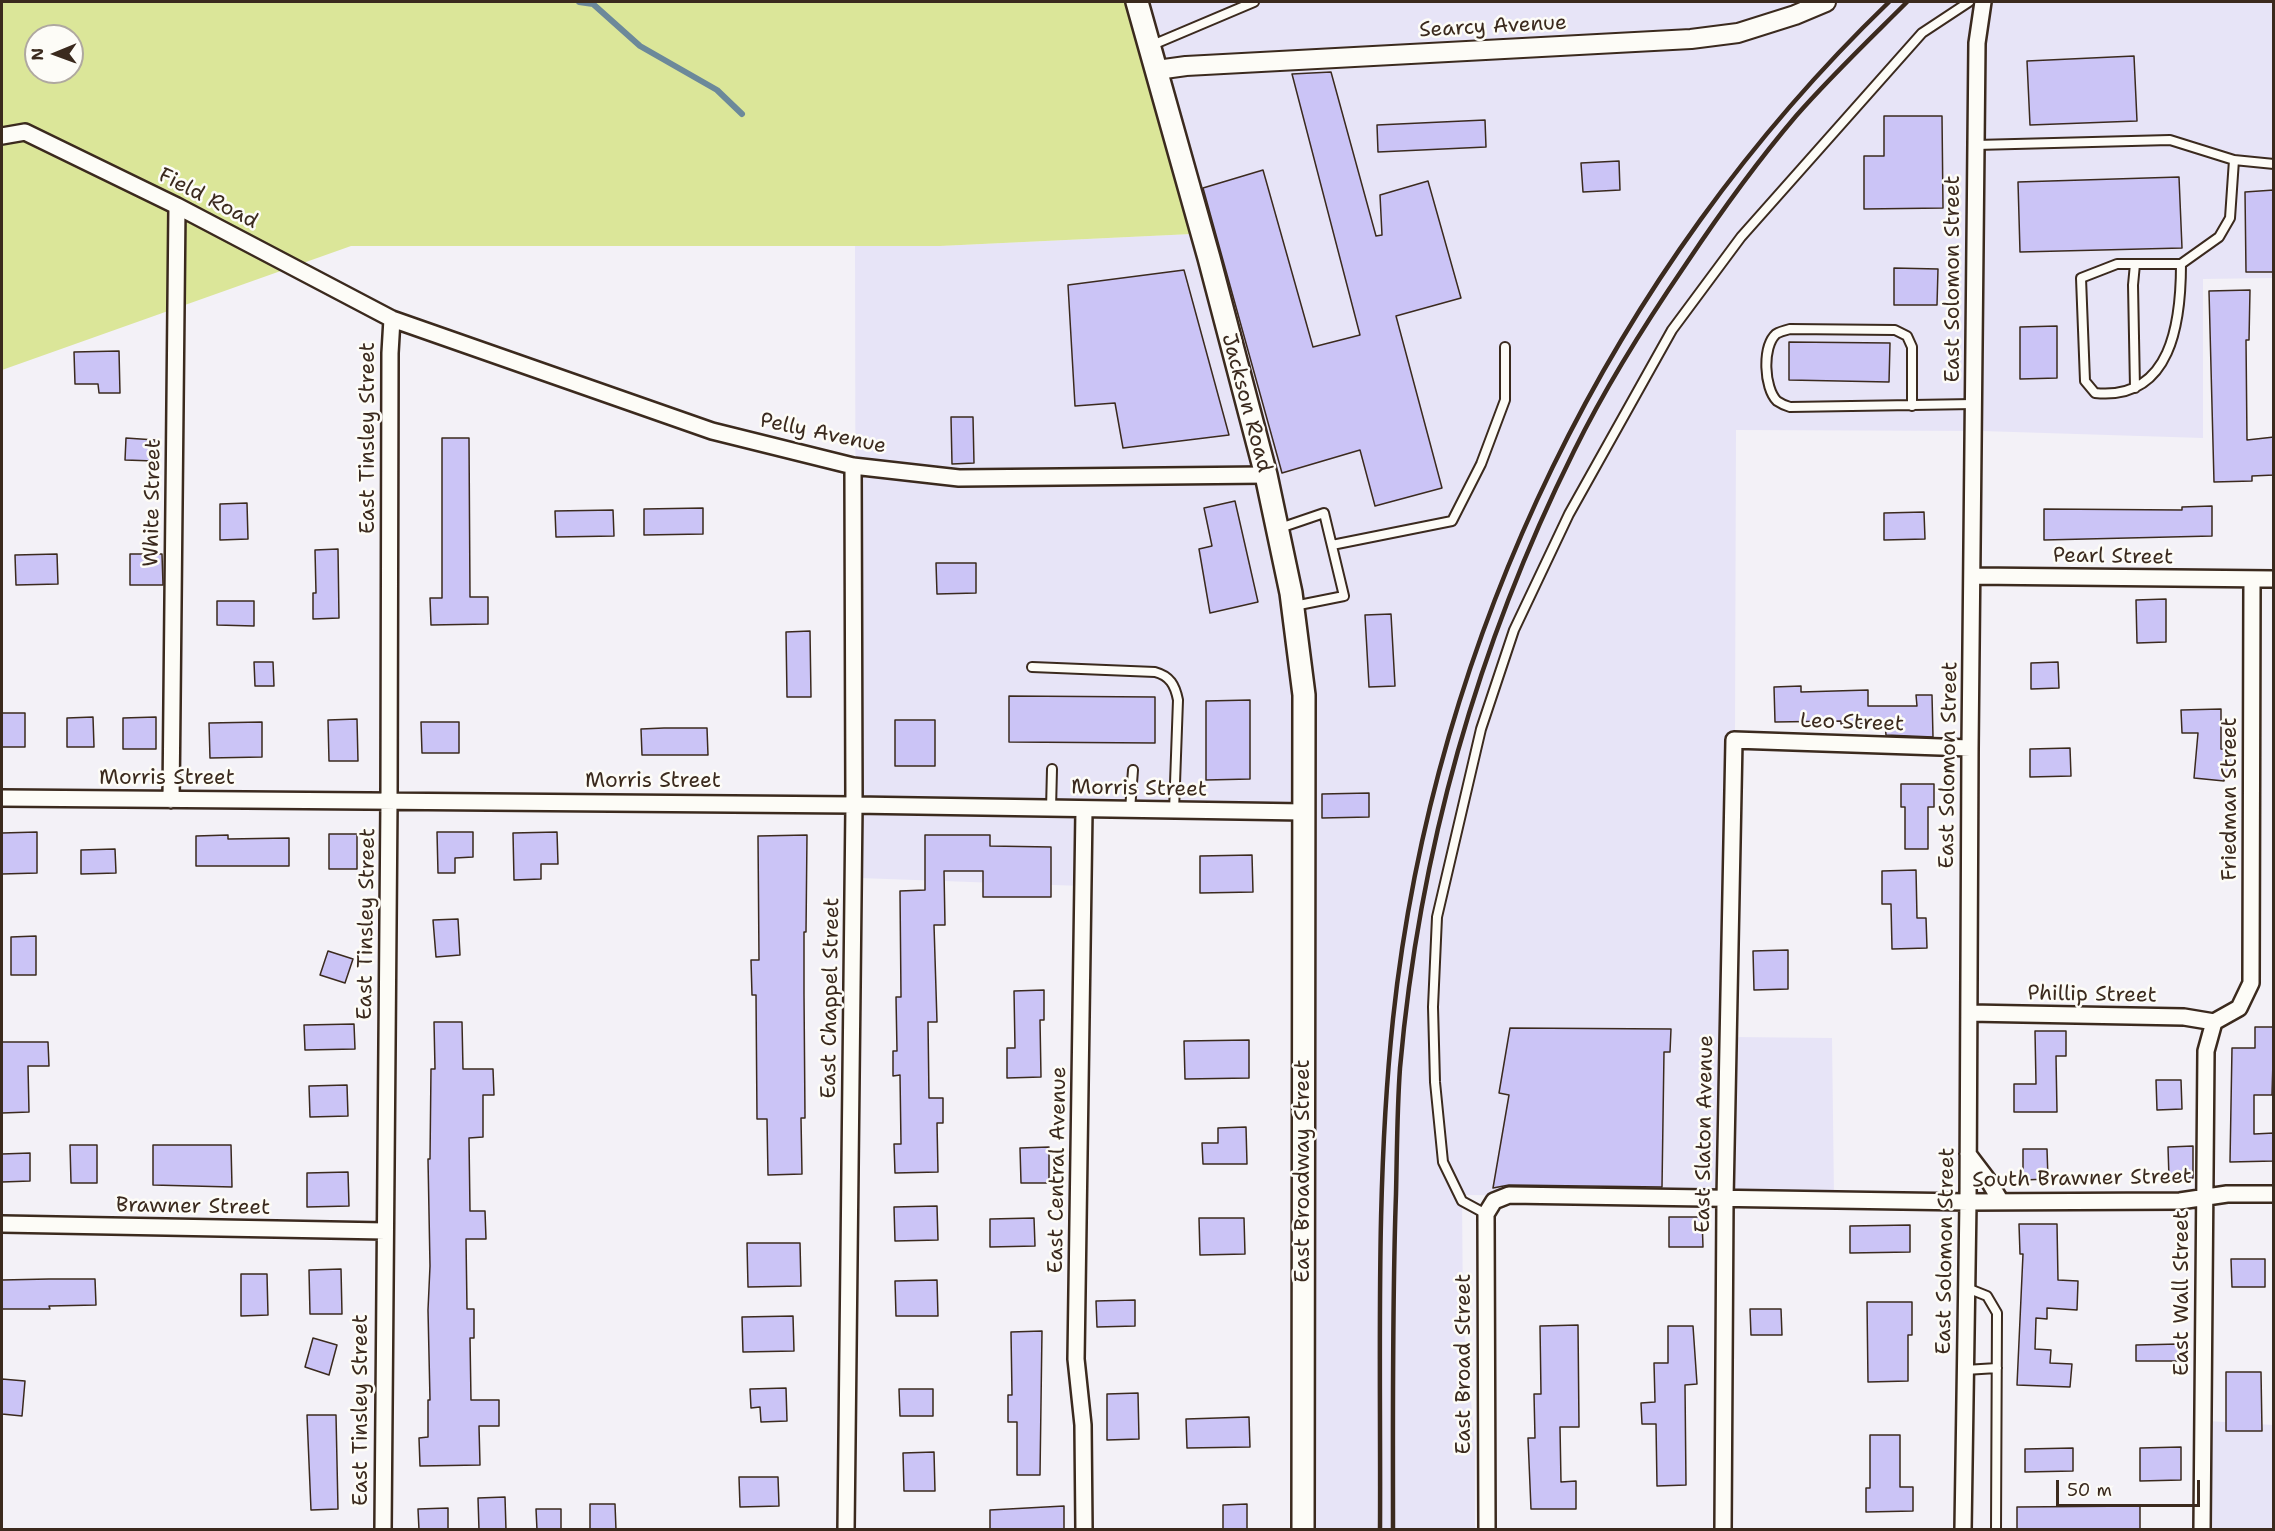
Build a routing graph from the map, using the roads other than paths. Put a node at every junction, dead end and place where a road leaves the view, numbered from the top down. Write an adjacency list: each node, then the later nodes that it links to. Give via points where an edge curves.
1 (1137, 2): 6 (main road, Jackson Road)
2 (1254, 2): 6 (lane)
3 (1826, 2): 7 (street, Searcy Avenue, via 1738,33 1691,39)
4 (1969, 2): 50 (lane, via 1922,33 1741,237 1672,330 1569,514 1514,630 1481,729 1437,917 1433,1018 1443,1162 1462,1201)
5 (1983, 2): 9 (street, East Solomon Street, via 1977,43)
6 (1150, 46): 7 (main road, Jackson Road)
7 (1157, 70): 21 (main road, Jackson Road)
8 (2, 136): 12 (street, Field Road, via 26,132)
9 (1976, 145): 10 (lane, via 2169,140); 18 (street, East Solomon Street)
10 (2234, 160): 11 (lane); 14 (lane, via 2230,218 2219,237)
11 (2274, 164)
12 (177, 206): 15 (street, Field Road); 34 (street, White Street)
13 (2135, 264): 14 (lane); 17 (lane); 17 (lane, via 2116,264 2081,278 2085,381 2095,393 2110,395)
14 (2181, 264): 17 (lane, via 2175,336 2160,369)
15 (392, 319): 20 (street, Pelly Avenue, via 711,431); 35 (street, East Tinsley Street)
16 (1505, 347): 23 (lane, via 1505,400 1481,464 1452,521)
17 (2135, 387)
18 (1974, 404): 19 (lane); 24 (street, East Solomon Street)
19 (1912, 406): 19 (lane, via 1790,408 1777,400 1769,385 1769,346 1776,334 1790,329 1895,330 1907,336 1912,347)
20 (853, 466): 21 (street, Pelly Avenue, via 960,478); 36 (street, East Chappel Street)
21 (1266, 475): 22 (main road, Jackson Road)
22 (1277, 529): 23 (lane, via 1324,513); 27 (main road, Jackson Road)
23 (1332, 545): 27 (lane, via 1344,596)
24 (1973, 576): 25 (street, Pearl Street); 30 (street, East Solomon Street)
25 (2252, 579): 26 (street); 43 (street, Friedman Street, via 2251,983 2239,1008)
26 (2274, 579)
27 (1293, 607): 41 (main road, Jackson Road, via 1305,695)
28 (1032, 667): 40 (lane, via 1155,672 1169,679 1178,700)
29 (1734, 740): 30 (street, Leo Street); 47 (street, East Slaton Avenue)
30 (1970, 748): 42 (street, East Solomon Street)
31 (1052, 769): 37 (lane)
32 (1133, 770): 39 (lane)
33 (2, 798): 34 (street, Morris Street)
34 (171, 800): 35 (street, Morris Street)
35 (389, 801): 36 (street, Morris Street); 52 (street, East Tinsley Street)
36 (854, 805): 37 (street, Morris Street); 57 (street, East Chappel Street)
37 (1051, 809): 38 (street, Morris Street)
38 (1084, 810): 39 (street, Morris Street); 58 (street, East Central Avenue, via 1076,1359 1083,1425)
39 (1130, 810): 40 (street, Morris Street)
40 (1174, 811): 41 (street, Morris Street)
41 (1304, 812): 59 (main road, East Broadway Street)
42 (1969, 1013): 43 (street, Phillip Street, via 2184,1017); 44 (street, East Solomon Street)
43 (2214, 1022): 46 (street, East Wall Street, via 2206,1051)
44 (1968, 1154): 48 (street, East Solomon Street); 49 (street)
45 (2274, 1194): 46 (street, South Brawner Street)
46 (2204, 1197): 49 (street, South Brawner Street, via 2180,1201); 64 (street, East Wall Street)
47 (1725, 1199): 48 (street, South Brawner Street); 50 (street, South Brawner Street, via 1509,1195); 61 (street, East Slaton Avenue)
48 (1968, 1202): 49 (street, South Brawner Street); 53 (street, East Solomon Street)
49 (2001, 1202)
50 (1490, 1208): 60 (street, East Broad Street)
51 (2, 1224): 52 (street, Brawner Street)
52 (385, 1231): 56 (street, East Tinsley Street)
53 (1967, 1287): 54 (lane, via 1987,1296 1997,1313); 55 (street, East Solomon Street)
54 (1997, 1368): 55 (lane); 63 (lane)
55 (1965, 1370): 62 (street, East Solomon Street)
56 (383, 1530)
57 (846, 1530)
58 (1084, 1530)
59 (1303, 1530)
60 (1487, 1530)
61 (1723, 1530)
62 (1963, 1530)
63 (1996, 1530)
64 (2202, 1530)

